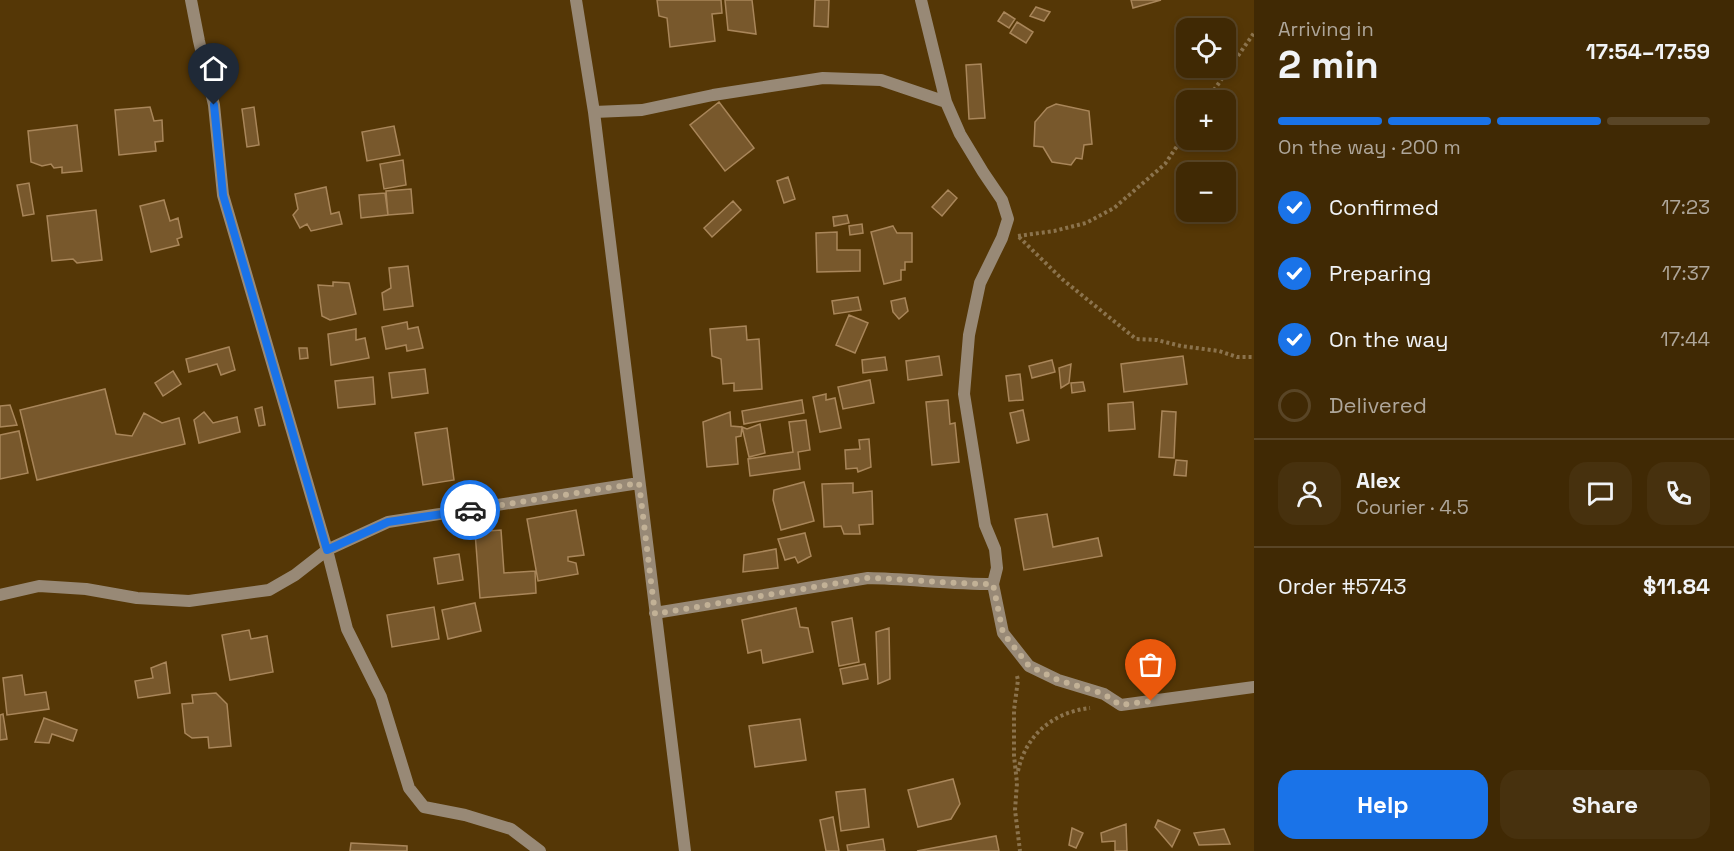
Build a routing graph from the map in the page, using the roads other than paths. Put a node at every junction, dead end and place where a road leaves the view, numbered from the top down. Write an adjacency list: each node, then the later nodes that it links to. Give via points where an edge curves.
1 (576, 0): 5 (street)
2 (921, 0): 4 (street)
3 (190, 2): 7 (street, via 214,105 223,195)
4 (946, 102): 5 (street, via 881,80 823,78 642,110); 8 (street, via 960,134 1002,200 1008,219 980,283 969,334 964,394 985,525 995,549 997,567)
5 (594, 112): 6 (street)
6 (639, 483): 7 (street, via 388,522); 10 (street)
7 (327, 550): 9 (street, via 269,590 235,595 189,601 39,586); 12 (street, via 347,629 381,697 410,788 424,807 465,814 511,829)
8 (993, 584): 10 (street, via 868,578); 11 (street, via 1003,633 1029,666 1104,694 1120,705)
9 (0, 594)
10 (655, 614): 13 (street)
11 (1254, 687)
12 (540, 851)
13 (685, 851)

